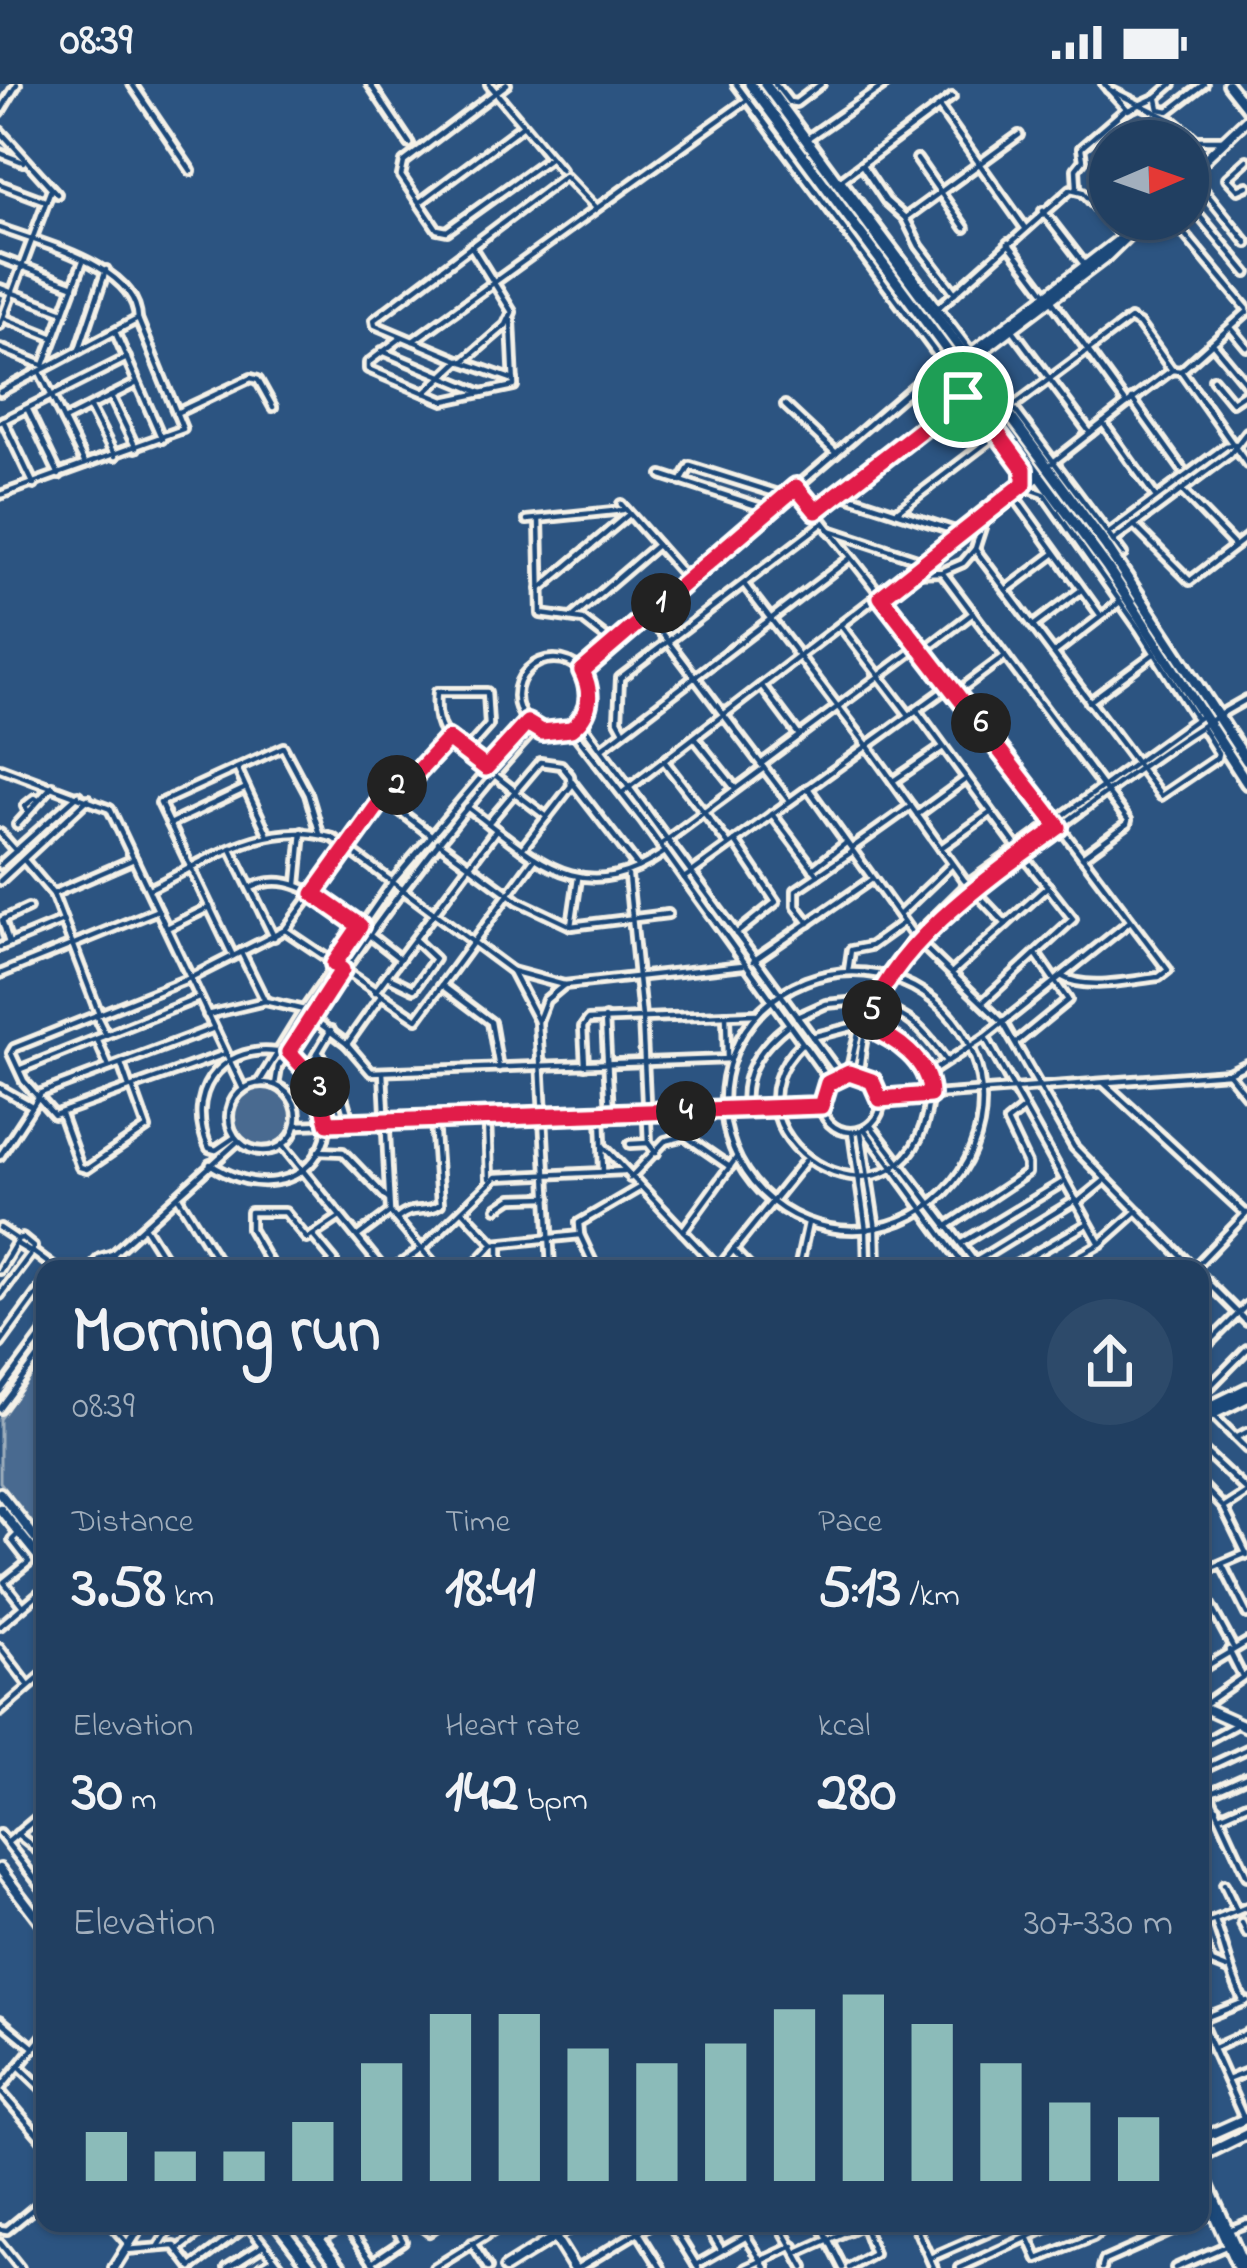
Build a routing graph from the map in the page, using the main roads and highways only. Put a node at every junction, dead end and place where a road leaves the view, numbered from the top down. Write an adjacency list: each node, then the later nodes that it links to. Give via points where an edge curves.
1 (754, 90): 2 (main road, via 840,181 1109,541); 3 (main road, via 1038,476)
2 (1247, 761)
3 (1247, 783)
4 (1247, 1393): 5 (main road); 6 (main road)
5 (1209, 1412)
6 (1209, 1415)
7 (287, 2232): 9 (main road)
8 (313, 2232): 10 (main road)
9 (312, 2268)
10 (341, 2268)

